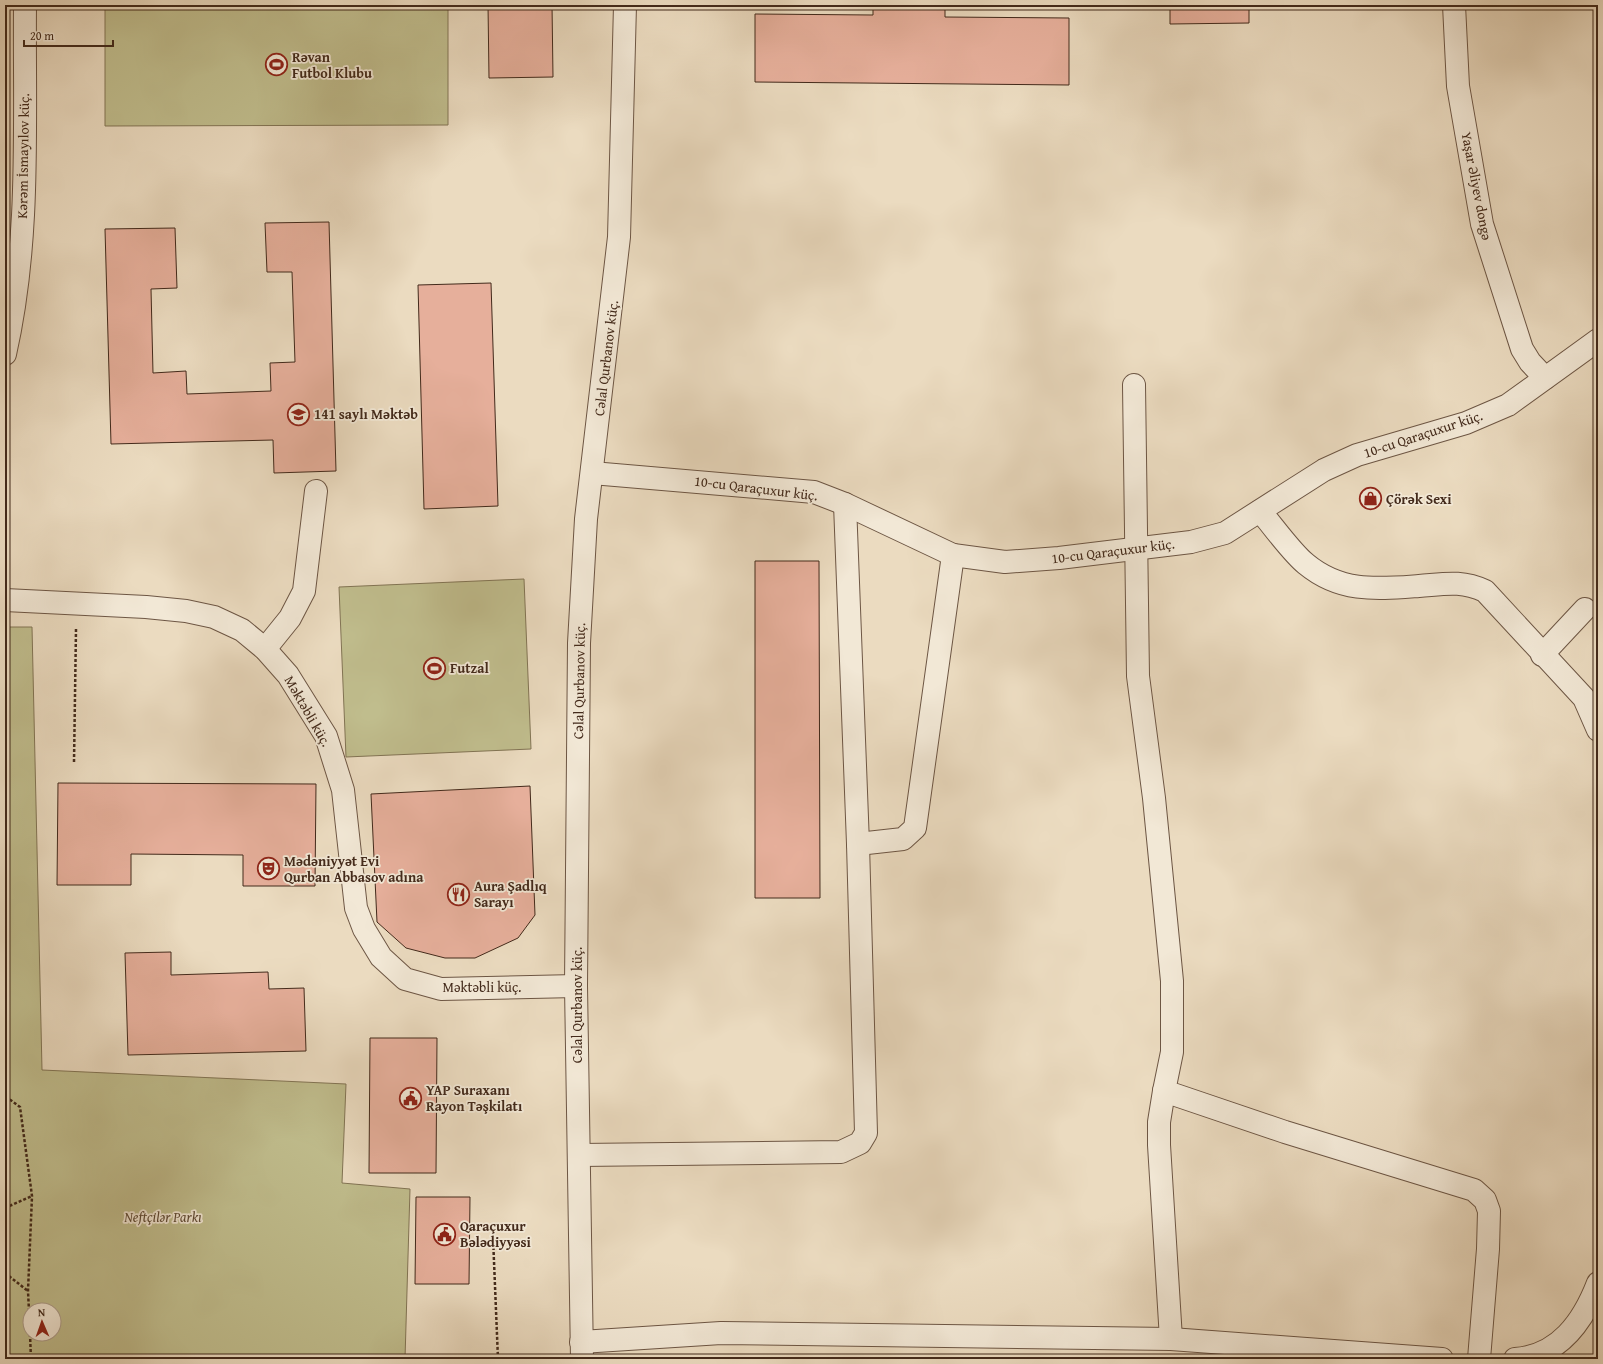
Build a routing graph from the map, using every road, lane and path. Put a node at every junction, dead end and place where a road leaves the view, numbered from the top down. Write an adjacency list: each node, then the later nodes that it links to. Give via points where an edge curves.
1 (25, 5): 5 (street, Kərəm İsmayılov küç., via 23,223 16,300)
2 (625, 5): 8 (street, Cəlal Qurbanov küç., via 619,237)
3 (1454, 5): 6 (street, Yaşar Əliyev dongə, via 1458,86 1482,224 1522,349)
4 (1595, 348): 6 (street, 10-cu Qaraçuxur küç.)
5 (5, 353)
6 (1544, 378): 11 (street, 10-cu Qaraçuxur küç., via 1508,405 1466,423 1358,455 1324,470)
7 (1134, 385): 12 (street)
8 (592, 472): 10 (street, 10-cu Qaraçuxur küç., via 802,490); 23 (street, Cəlal Qurbanov küç., via 586,518 579,643)
9 (316, 491): 17 (street, via 304,591 290,618)
10 (845, 504): 13 (street, 10-cu Qaraçuxur küç.); 22 (street)
11 (1260, 511): 12 (street, 10-cu Qaraçuxur küç., via 1225,533 1192,542); 18 (street, via 1305,564 1331,581 1353,587 1392,588 1456,583 1470,584 1485,590)
12 (1137, 548): 13 (street, 10-cu Qaraçuxur küç., via 1006,562); 24 (street, via 1138,676 1154,798 1172,981 1172,1052)
13 (952, 556): 22 (street, via 915,828 903,839)
14 (5, 600): 15 (street, Məktəbli küç.)
15 (77, 603): 17 (street, Məktəbli küç., via 146,607 214,617 242,630); 21 (path)
16 (1585, 609): 18 (street)
17 (265, 649): 23 (street, Məktəbli küç., via 288,675 326,736 343,790 356,908 364,929 381,956 405,979 441,989)
18 (1542, 654): 19 (street)
19 (1591, 696): 20 (street)
20 (1598, 730)
21 (74, 762)
22 (858, 844): 26 (street, via 866,1133 860,1143 841,1152)
23 (576, 986): 26 (street, Cəlal Qurbanov küç.)
24 (1164, 1091): 34 (street, via 1159,1122); 40 (street, via 1474,1190 1485,1200 1489,1211)
25 (5, 1099): 27 (path, via 20,1107)
26 (579, 1155): 36 (street, Cəlal Qurbanov küç.)
27 (32, 1196): 28 (path); 32 (path)
28 (5, 1208)
29 (493, 1237): 38 (path)
30 (5, 1273): 32 (path)
31 (1598, 1283): 41 (street, via 1576,1325 1562,1341 1546,1352 1529,1358)
32 (28, 1291): 33 (path)
33 (29, 1302)
34 (1171, 1339): 36 (street, via 721,1333); 39 (street)
35 (30, 1342): 37 (path)
36 (582, 1351)
37 (31, 1359)
38 (498, 1359)
39 (1442, 1359)
40 (1478, 1359)
41 (1515, 1359)

